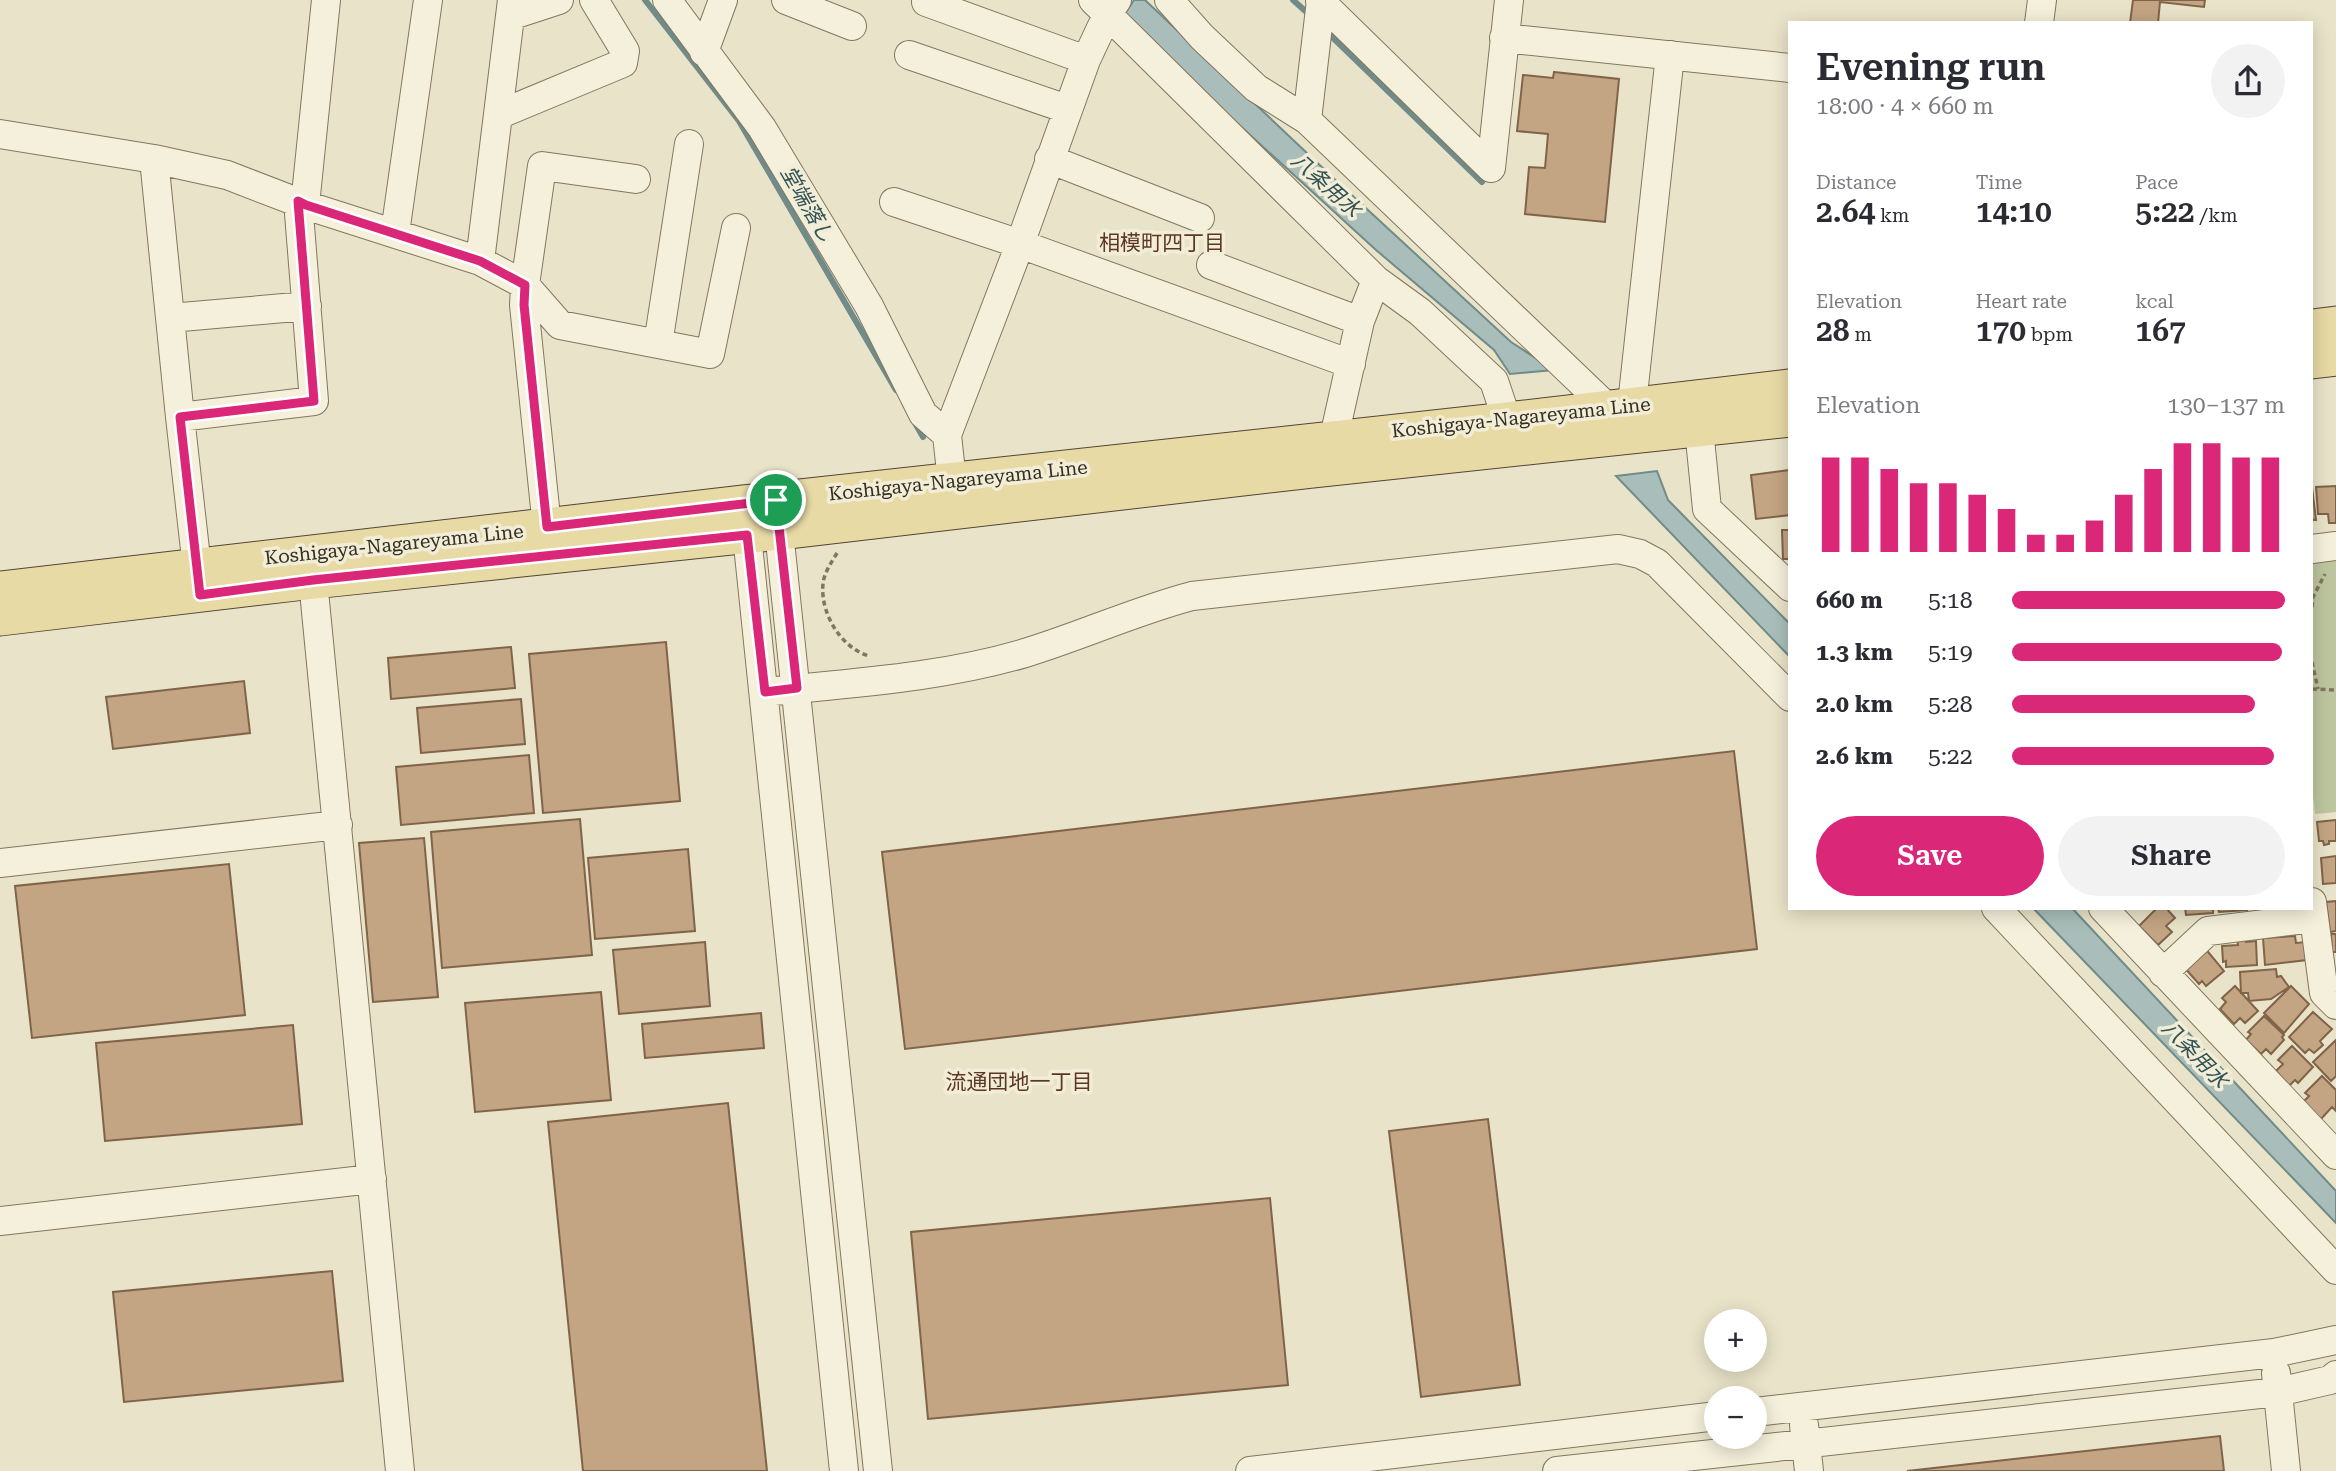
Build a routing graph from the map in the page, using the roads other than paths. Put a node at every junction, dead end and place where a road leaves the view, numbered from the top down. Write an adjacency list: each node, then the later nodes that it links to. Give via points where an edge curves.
1 (326, 0): 32 (street)
2 (428, 0): 35 (street)
3 (559, 0): 14 (street)
4 (594, 0): 24 (street, via 625,51 623,62)
5 (667, 0): 18 (street)
6 (723, 0): 18 (street)
7 (786, 0): 16 (street)
8 (1169, 0): 25 (street, via 1256,88)
9 (1509, 0): 17 (street)
10 (2042, 0): 15 (street)
11 (1320, 1): 17 (street, via 1491,168); 25 (street)
12 (926, 2): 21 (street)
13 (1108, 4): 21 (street); 39 (street)
14 (511, 8): 24 (street)
15 (2039, 21)
16 (852, 26)
17 (1504, 38): 20 (street)
18 (704, 52): 56 (street, via 762,128 819,219 923,414)
19 (909, 55): 23 (street)
20 (1670, 55): 22 (street); 51 (street)
21 (1086, 60): 23 (street)
22 (1788, 68)
23 (1067, 109): 29 (street)
24 (498, 115): 37 (street)
25 (1307, 120): 51 (street)
26 (0, 134): 28 (street)
27 (689, 144): 46 (street)
28 (154, 159): 32 (street, via 227,175); 42 (street)
29 (1049, 159): 33 (street); 36 (street)
30 (636, 179): 40 (street, via 542,166)
31 (894, 202): 36 (street)
32 (302, 203): 35 (street); 41 (street)
33 (1200, 218)
34 (736, 228): 46 (street, via 710,354)
35 (395, 233): 37 (street)
36 (1020, 244): 49 (street); 56 (street)
37 (480, 261): 40 (street)
38 (1210, 265): 43 (street)
39 (1376, 280): 43 (street); 54 (street, via 1420,312 1494,381)
40 (525, 285): 46 (street, via 560,325); 60 (street)
41 (307, 306): 42 (street); 52 (street, via 314,401)
42 (170, 318): 52 (street)
43 (1360, 321): 49 (street)
44 (2336, 324): 45 (main road)
45 (2313, 327)
46 (658, 344)
47 (2336, 358): 48 (main road)
48 (2313, 361)
49 (1351, 363): 57 (street)
50 (1788, 387): 51 (main road, Koshigaya-Nagareyama Line)
51 (1619, 406): 54 (main road, Koshigaya-Nagareyama Line)
52 (180, 417): 64 (street)
53 (1788, 419): 55 (main road, Koshigaya-Nagareyama Line)
54 (1507, 420): 57 (main road, Koshigaya-Nagareyama Line)
55 (1699, 429): 59 (main road, Koshigaya-Nagareyama Line, via 1312,470); 65 (street, via 1707,509)
56 (947, 435): 58 (street)
57 (1334, 438): 58 (main road, Koshigaya-Nagareyama Line)
58 (952, 481): 59 (main road, Koshigaya-Nagareyama Line)
59 (762, 517): 60 (main road, Koshigaya-Nagareyama Line); 63 (main road, Koshigaya-Nagareyama Line); 68 (street); 69 (street)
60 (547, 527): 64 (main road, Koshigaya-Nagareyama Line)
61 (2336, 546): 62 (street)
62 (2313, 549)
63 (313, 580): 64 (main road, Koshigaya-Nagareyama Line); 71 (street)
64 (199, 581): 66 (main road, Koshigaya-Nagareyama Line); 67 (main road, Koshigaya-Nagareyama Line)
65 (1788, 585)
66 (0, 589)
67 (0, 618)
68 (797, 688): 69 (street); 70 (street, via 973,666 1026,653 1192,596 1618,549 1657,563); 93 (street)
69 (765, 692): 92 (street)
70 (1788, 695)
71 (338, 825): 72 (street); 79 (street)
72 (0, 863)
73 (1998, 910): 81 (street)
74 (2104, 910): 76 (street)
75 (2313, 910): 76 (street, via 2208,931); 77 (street, via 2324,993)
76 (2163, 973): 78 (street)
77 (2336, 1005)
78 (2336, 1155)
79 (372, 1179): 80 (street); 91 (street)
80 (0, 1221)
81 (2336, 1270)
82 (2336, 1340): 83 (street)
83 (2274, 1353): 85 (street); 86 (street)
84 (2336, 1375): 85 (street)
85 (2278, 1392): 89 (street); 97 (street)
86 (1802, 1406): 87 (street); 89 (street)
87 (1767, 1410)
88 (1704, 1418): 90 (street)
89 (1806, 1443): 95 (street); 96 (street)
90 (1339, 1466): 94 (street)
91 (400, 1471)
92 (844, 1471)
93 (878, 1471)
94 (1250, 1471)
95 (1557, 1471)
96 (1809, 1471)
97 (2286, 1471)

